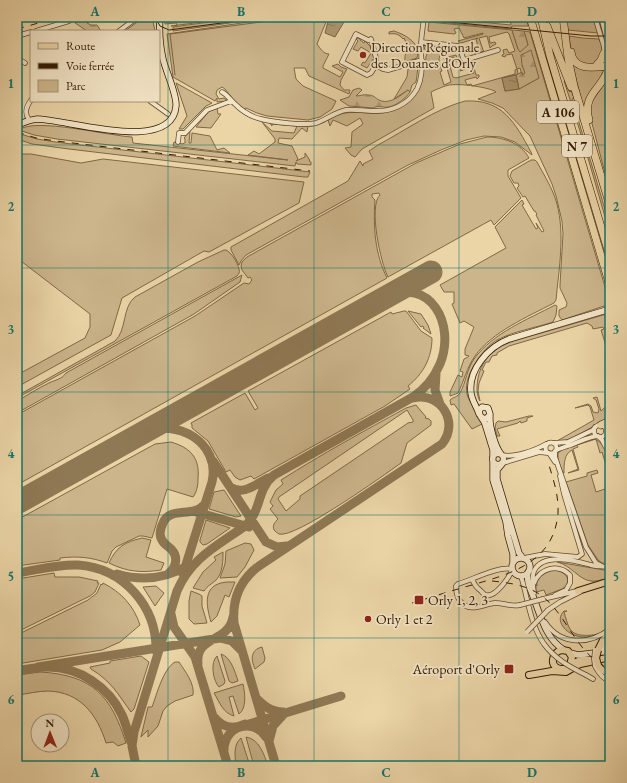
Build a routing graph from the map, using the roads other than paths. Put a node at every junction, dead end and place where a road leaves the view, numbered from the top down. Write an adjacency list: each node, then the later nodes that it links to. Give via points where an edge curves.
1 (26, 17): 11 (street)
2 (138, 17): 16 (street)
3 (160, 17): 37 (street, via 163,60 176,102 174,114 166,124 150,130 126,132)
4 (424, 17): 20 (street)
5 (530, 17): 41 (highway, A 106)
6 (541, 17): 19 (highway, N 7)
7 (545, 17): 13 (highway, N 7)
8 (563, 17): 14 (highway)
9 (595, 17): 22 (street)
10 (601, 17): 22 (street)
11 (17, 19)
12 (69, 21): 15 (street)
13 (547, 26): 40 (highway, via 572,90 587,140); 43 (highway, N 7)
14 (565, 28): 29 (highway, via 571,56 575,62 583,67); 40 (highway, via 574,86)
15 (47, 30)
16 (120, 30)
17 (30, 32): 18 (street)
18 (17, 36)
19 (545, 36): 41 (highway, via 544,45 572,148); 44 (highway, N 7)
20 (421, 42): 21 (street, via 458,46 465,60); 24 (street)
21 (498, 50)
22 (607, 52): 28 (street, via 605,62); 29 (highway)
23 (17, 58): 25 (street)
24 (422, 60): 27 (street, via 388,70); 33 (street, via 416,90 401,105 386,111 348,110 316,123 295,123 261,119 245,112)
25 (25, 63)
26 (610, 63): 28 (street)
27 (376, 65): 27 (street, via 371,39 356,34 342,62 367,75)
28 (610, 66): 29 (highway); 31 (highway)
29 (595, 67)
30 (610, 78): 31 (highway)
31 (598, 85): 40 (highway, via 587,107 594,141)
32 (222, 92): 33 (street)
33 (231, 101): 39 (street, via 207,110 185,133 179,133)
34 (30, 102): 37 (street, via 26,111)
35 (151, 102): 36 (street)
36 (168, 114)
37 (29, 120): 38 (street)
38 (17, 126)
39 (178, 142)
40 (592, 147): 42 (highway)
41 (571, 154): 45 (highway)
42 (610, 206)
43 (610, 241)
44 (610, 257)
45 (609, 282)
46 (610, 309): 47 (street, via 504,341)
47 (483, 358): 48 (street, via 476,373 474,390 477,401); 49 (street, via 476,369 471,386)
48 (484, 407): 49 (street, via 481,408); 50 (street, via 490,410)
49 (480, 416): 50 (street, via 484,419); 61 (street, via 487,429)
50 (490, 416): 59 (street, via 497,448)
51 (610, 421): 52 (highway)
52 (601, 428): 53 (street, via 602,436); 53 (street, via 594,431); 54 (street, via 568,442); 56 (street)
53 (597, 436): 57 (street); 60 (street, via 604,442)
54 (554, 443): 55 (street); 57 (street)
55 (546, 444): 58 (street, via 545,449); 59 (street, via 515,455)
56 (610, 447)
57 (555, 451): 58 (street); 63 (street)
58 (549, 453): 62 (street, via 540,452); 63 (street)
59 (502, 455): 61 (street, via 496,454); 62 (street)
60 (610, 456)
61 (493, 459): 62 (street, via 496,464); 66 (street, via 493,480 514,557)
62 (502, 463): 64 (street, via 497,470 497,478 519,553)
63 (557, 464): 64 (street, via 562,489 582,552 580,557 545,554); 65 (street, via 584,542 596,562)
64 (523, 557): 66 (street, via 516,559); 68 (street, via 530,564)
65 (602, 566): 67 (street); 72 (street, via 551,560 536,568)
66 (512, 567): 69 (street, via 515,574); 70 (street, via 510,575 502,585 489,595 485,595); 75 (street, bridge, via 457,585 457,596 470,608 494,603 520,605)
67 (610, 567)
68 (528, 572): 69 (street); 76 (street, via 529,587)
69 (521, 576): 92 (street, bridge, via 536,630 544,644 562,662)
70 (473, 581)
71 (610, 581): 73 (main road)
72 (533, 585): 75 (street, via 535,579 545,570 554,567 563,570 570,575 570,583 566,590); 76 (street)
73 (587, 589): 74 (main road); 79 (street, bridge, via 548,610)
74 (578, 591): 75 (street)
75 (555, 595)
76 (534, 599): 77 (street)
77 (538, 610): 78 (street, via 551,630 570,641 594,639); 83 (street, via 555,643)
78 (610, 629)
79 (527, 632)
80 (610, 633): 82 (main road)
81 (610, 642): 82 (street)
82 (598, 650): 88 (main road, bridge, via 596,658)
83 (567, 651): 84 (street, via 581,655); 86 (main road, via 572,659); 87 (main road, via 559,650 554,654)
84 (610, 651)
85 (607, 658): 86 (main road, via 581,660); 90 (main road, via 580,664 566,672)
86 (570, 665): 87 (main road, via 563,669)
87 (555, 666): 90 (main road)
88 (599, 668): 89 (main road, via 606,673); 93 (street, via 606,679)
89 (610, 672)
90 (539, 673): 91 (main road)
91 (529, 675)
92 (593, 679)
93 (610, 680)

